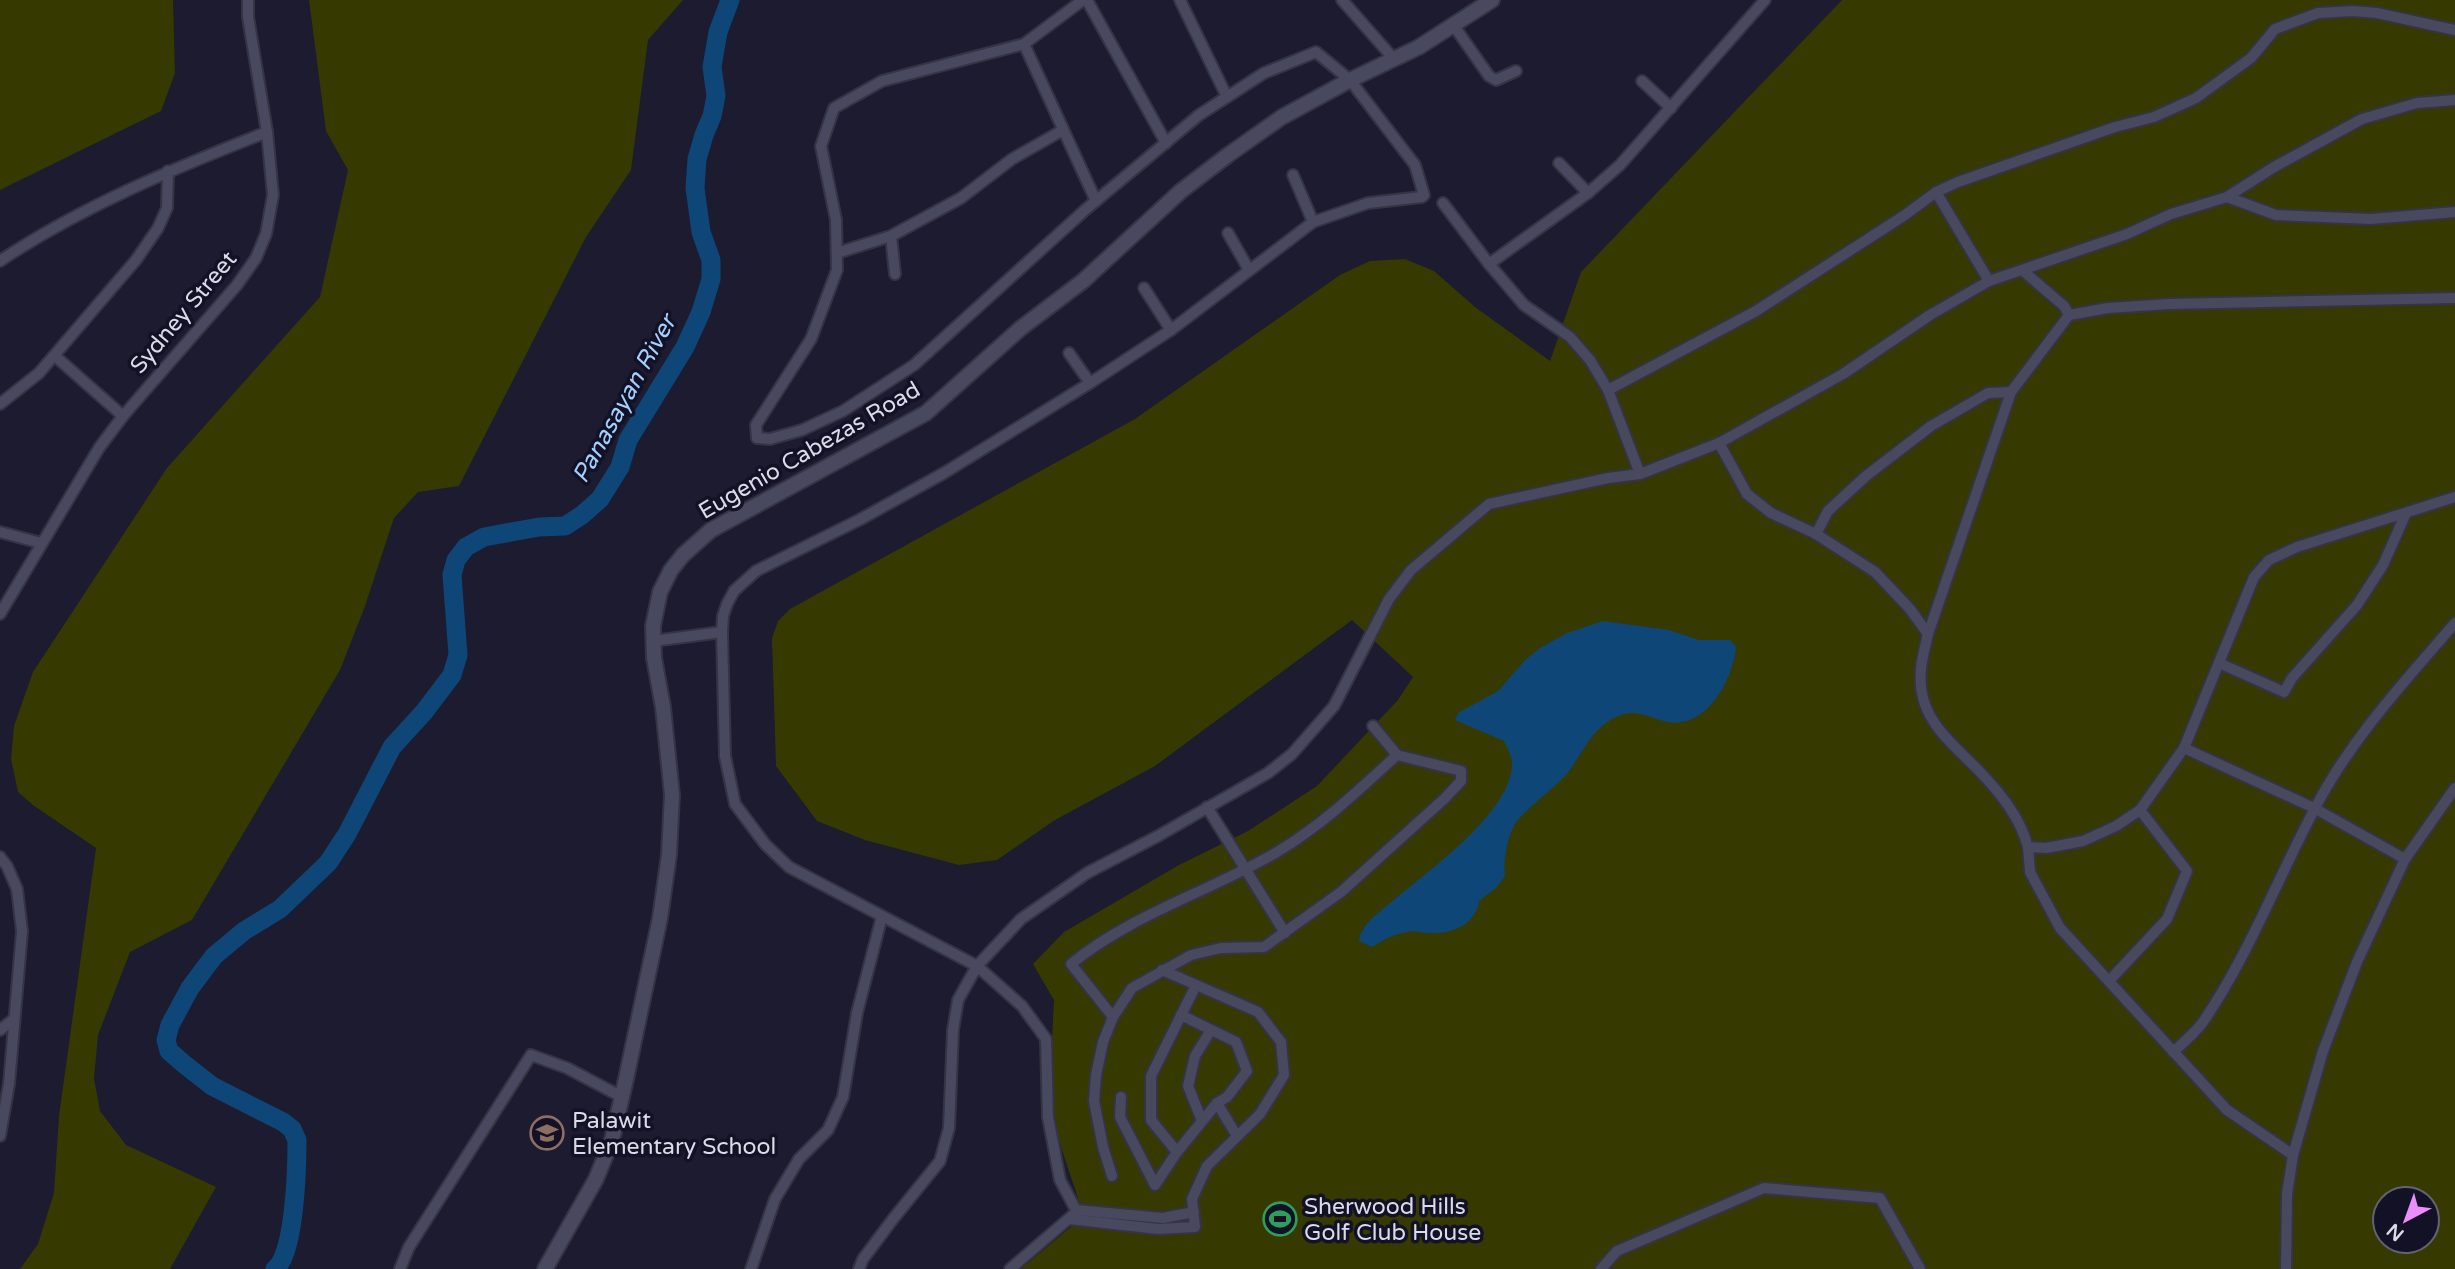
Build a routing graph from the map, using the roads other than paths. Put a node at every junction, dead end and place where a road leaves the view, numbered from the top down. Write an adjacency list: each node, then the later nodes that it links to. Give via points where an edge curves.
1 (248, 0): 18 (street, Sydney Street)
2 (1085, 0): 9 (street); 19 (street)
3 (1180, 0): 14 (street)
4 (1342, 0): 10 (street)
5 (1492, 0): 7 (street, Eugenio Cabezas Road)
6 (1765, 0): 16 (street)
7 (1454, 26): 10 (street, Eugenio Cabezas Road); 11 (street, via 1489,76 1496,80)
8 (2455, 30): 23 (street, via 2377,13 2318,13 2275,29 2251,58 2196,98 2154,117)
9 (1024, 44): 17 (street); 32 (street, via 882,81 834,108 821,146 836,220)
10 (1393, 58): 12 (street, Eugenio Cabezas Road)
11 (1516, 71)
12 (1350, 80): 14 (street, via 1316,52 1264,73); 29 (street, via 1415,164 1424,195 1368,203); 61 (street, Eugenio Cabezas Road, via 1282,117 1181,191 1083,281 1021,328 926,413 711,530 683,555 664,582)
13 (1642, 80): 16 (street)
14 (1227, 97): 19 (street)
15 (2455, 100): 25 (street, via 2417,103 2362,119)
16 (1671, 108): 24 (street)
17 (1063, 130): 26 (street); 31 (street, via 1012,159 961,198)
18 (267, 132): 21 (street); 49 (street, Sydney Street, via 273,195 256,258)
19 (1166, 143): 26 (street)
20 (1559, 163): 24 (street)
21 (168, 171): 33 (street); 44 (street, via 167,208 158,228)
22 (1293, 175): 29 (street)
23 (1936, 192): 38 (street); 46 (street, via 1756,311)
24 (1588, 193): 34 (street)
25 (2227, 197): 28 (street, via 2276,215 2371,219); 36 (street)
26 (1096, 201): 32 (street, via 914,365 843,411 802,430 760,439 756,425 811,339 837,270)
27 (1443, 203): 34 (street)
28 (2455, 212)
29 (1313, 222): 35 (street)
30 (1228, 233): 35 (street)
31 (891, 236): 32 (street); 37 (street)
32 (836, 253)
33 (0, 261)
34 (1489, 264): 46 (street, via 1524,304 1570,337)
35 (1249, 270): 42 (street)
36 (2022, 270): 38 (street); 41 (street)
37 (895, 274)
38 (1989, 281): 50 (street, via 1843,374)
39 (1144, 288): 42 (street)
40 (2455, 298): 41 (street, via 2169,304)
41 (2069, 315): 47 (street)
42 (1171, 330): 45 (street)
43 (1069, 353): 45 (street)
44 (55, 356): 48 (street); 49 (street)
45 (1090, 383): 59 (street, via 932,480 756,571 727,604)
46 (1608, 390): 51 (street)
47 (2011, 392): 55 (street, via 1988,393 1931,426 1828,511); 60 (street)
48 (0, 404)
49 (123, 416): 56 (street, Sydney Street)
50 (1718, 443): 51 (street); 55 (street, via 1747,494 1771,513)
51 (1640, 474): 67 (street, via 1489,504 1410,570 1389,599 1334,706 1292,754)
52 (2455, 497): 53 (street)
53 (2406, 513): 62 (street, via 2269,560 2255,577); 62 (street, via 2383,565 2357,605 2284,692)
54 (0, 532): 56 (street)
55 (1816, 534): 60 (street, via 1875,572)
56 (41, 543): 57 (street, Sydney Street)
57 (0, 614)
58 (2455, 623): 68 (street, via 2383,707)
59 (722, 632): 61 (street); 74 (street, via 725,756 735,803 765,844 789,867)
60 (1928, 634): 70 (street, via 1920,670 1923,699 1937,727 2016,816)
61 (653, 642): 86 (street, Eugenio Cabezas Road, via 672,794 669,855)
62 (2219, 663): 64 (street)
63 (1373, 726): 65 (street)
64 (2183, 748): 68 (street); 69 (street)
65 (1398, 755): 73 (street, via 1323,822); 75 (street, via 1461,771 1461,781 1341,892)
66 (2455, 788): 72 (street)
67 (1207, 807): 73 (street); 76 (street, via 1065,888 1021,919)
68 (2314, 808): 72 (street); 85 (street, via 2202,1024)
69 (2140, 810): 70 (street, via 2083,841); 78 (street, via 2187,871 2167,919)
70 (2028, 847): 78 (street, via 2030,872 2060,928)
71 (0, 857): 82 (street, via 17,889 22,931)
72 (2405, 859): 93 (street, via 2357,962 2323,1051)
73 (1246, 869): 75 (street); 81 (street, via 1129,925 1071,964)
74 (882, 916): 76 (street); 99 (street, via 857,1013 843,1097 828,1130 799,1160 775,1199)
75 (1286, 933): 77 (street, via 1264,947 1221,948 1191,955)
76 (977, 966): 96 (street, via 1022,1006 1046,1039 1048,1118 1060,1180); 100 (street, via 958,1000 949,1128 940,1161)
77 (1162, 970): 79 (street); 81 (street, via 1132,988)
78 (2109, 981): 85 (street)
79 (1196, 985): 80 (street); 91 (street, via 1258,1012 1282,1041 1284,1075 1260,1114)
80 (1181, 1015): 84 (street); 92 (street, via 1151,1076 1151,1120)
81 (1113, 1017): 94 (street, via 1098,1064 1094,1101)
82 (14, 1019): 83 (street); 90 (street)
83 (0, 1030)
84 (1211, 1030): 88 (street, via 1236,1042 1247,1071); 89 (street, via 1195,1056 1188,1086)
85 (2173, 1052): 93 (street, via 2227,1110)
86 (622, 1097): 97 (street, via 531,1055 409,1247); 98 (street, Eugenio Cabezas Road, via 596,1179)
87 (1121, 1097): 92 (street, via 1120,1117 1155,1185)
88 (1217, 1103): 89 (street); 91 (street)
89 (1202, 1121): 92 (street)
90 (0, 1136)
91 (1237, 1136): 95 (street, via 1207,1166 1192,1199)
92 (1177, 1152)
93 (2294, 1155): 104 (street, via 2287,1194)
94 (1112, 1176)
95 (1194, 1212): 96 (street, via 1163,1218); 96 (street, via 1195,1227 1158,1229)
96 (1073, 1214): 101 (street)
97 (400, 1269)
98 (545, 1269)
99 (751, 1269)
100 (859, 1269)
101 (1010, 1269)
102 (1601, 1269): 103 (street, via 1616,1251 1764,1188 1880,1198)
103 (1920, 1269)
104 (2286, 1269)

